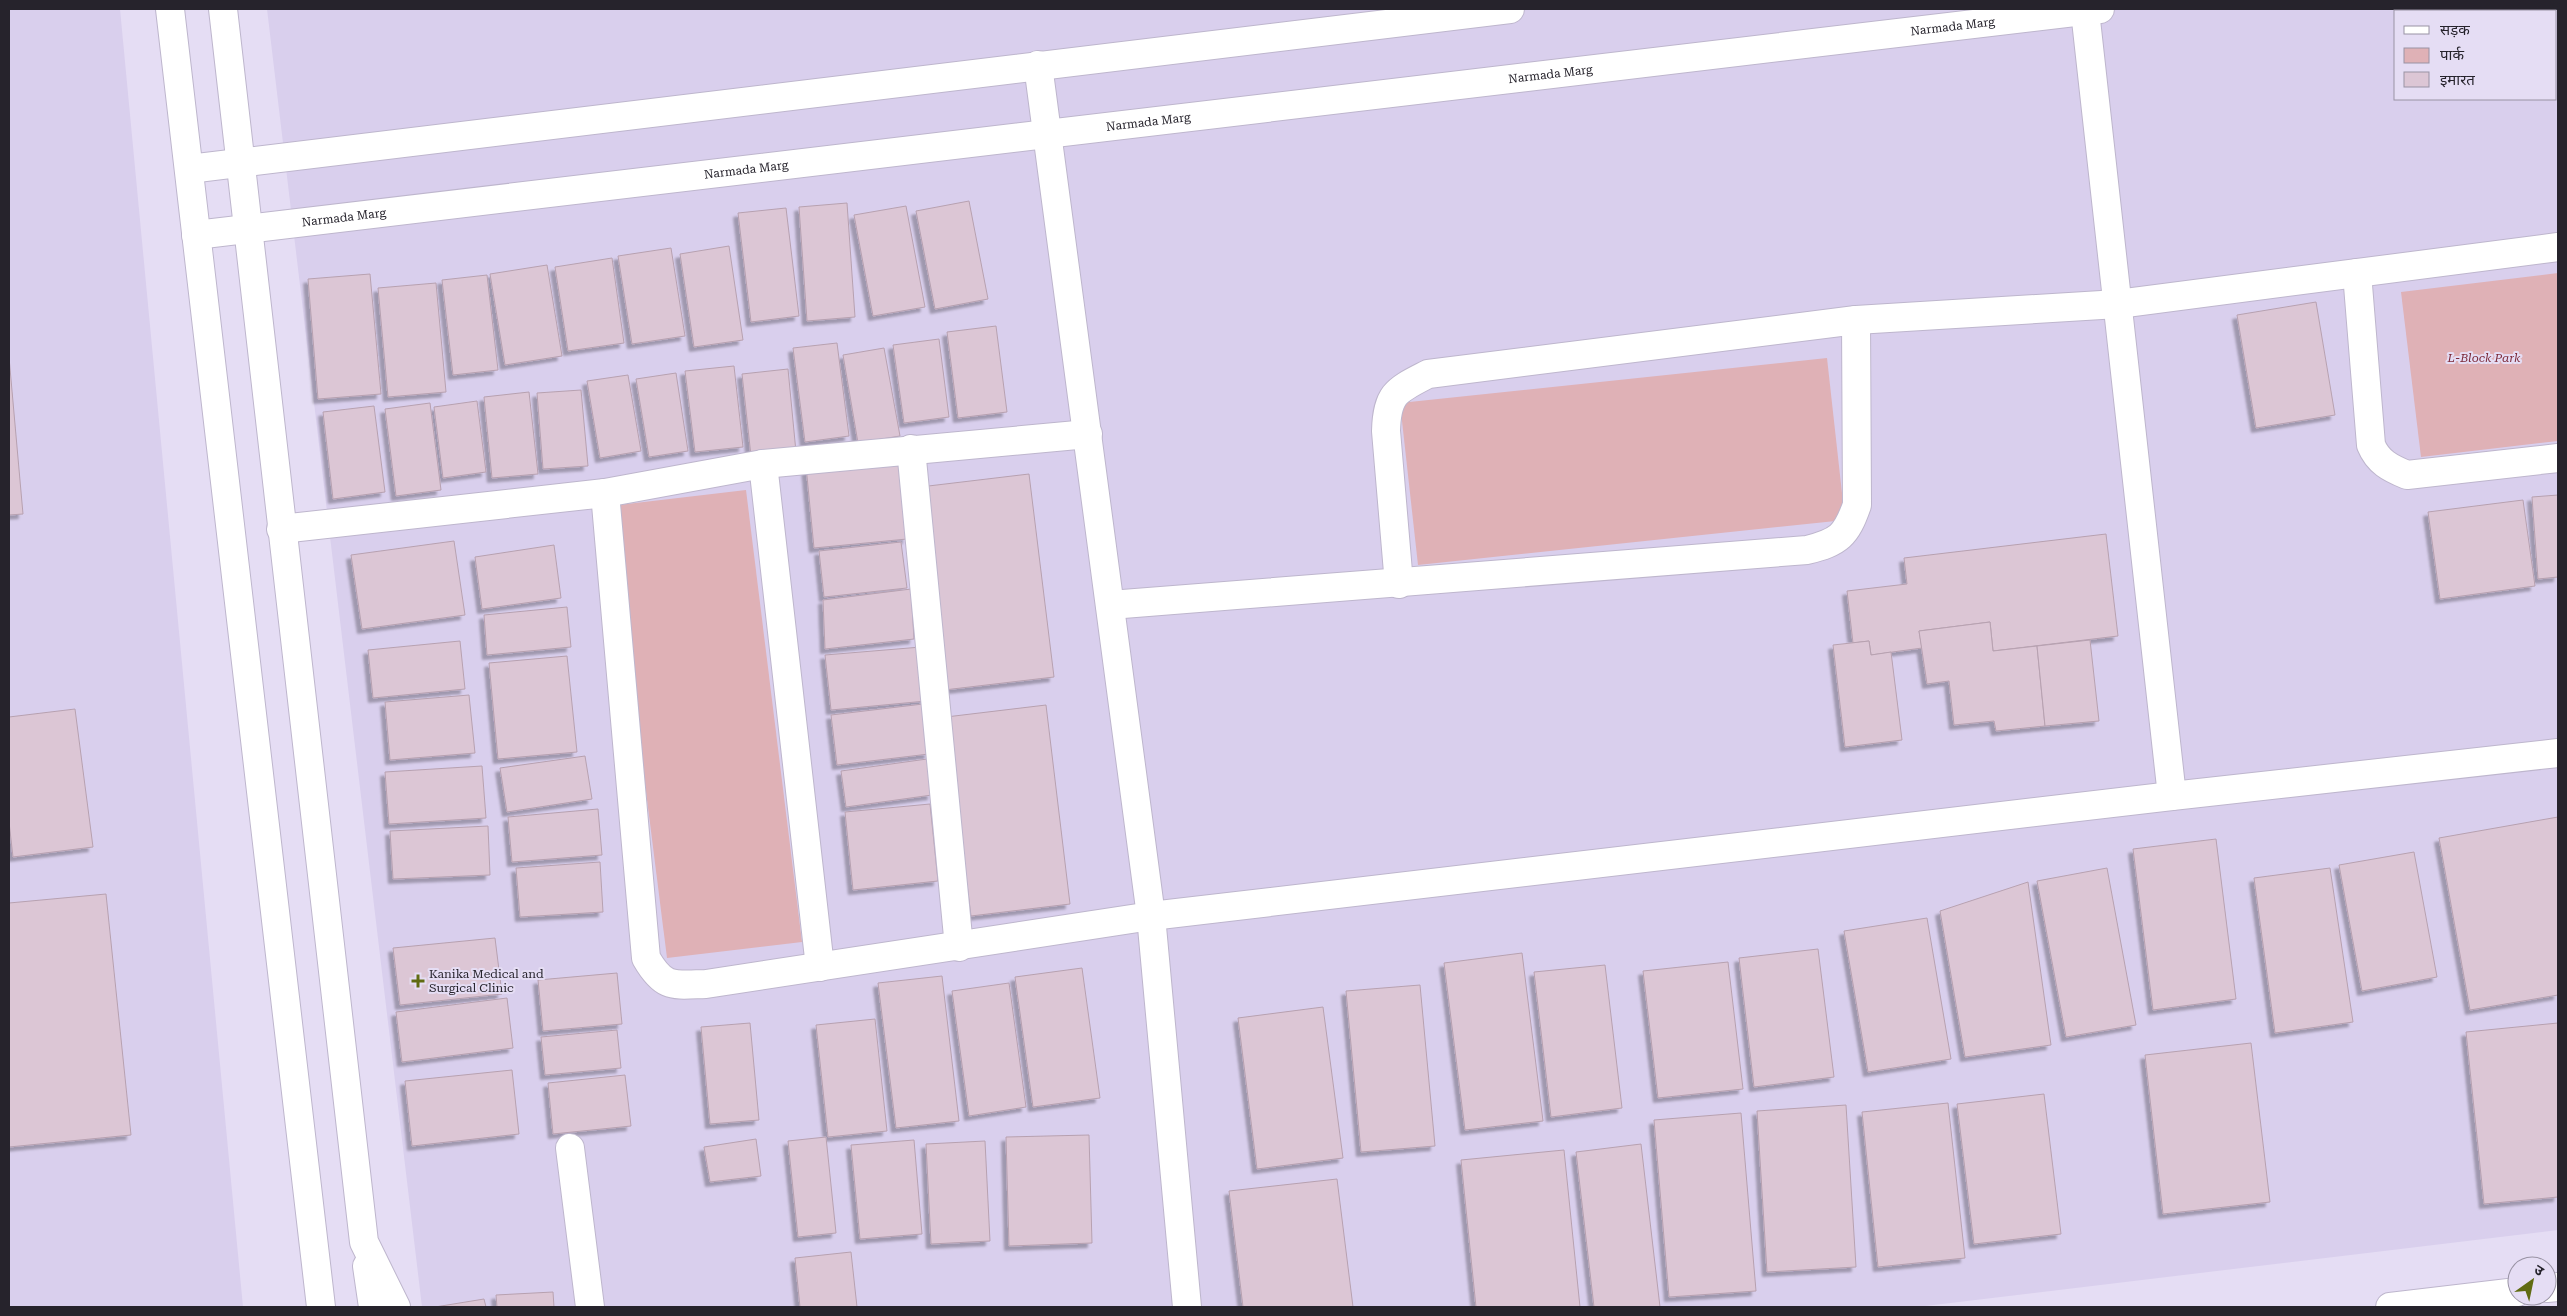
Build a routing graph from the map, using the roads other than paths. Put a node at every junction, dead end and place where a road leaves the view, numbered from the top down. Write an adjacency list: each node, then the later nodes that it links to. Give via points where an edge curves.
1 (170, 9): 8 (street)
2 (223, 9): 7 (street)
3 (1510, 9): 5 (street)
4 (2092, 10): 6 (street, Narmada Marg); 13 (street)
5 (1038, 65): 6 (street); 7 (street)
6 (1046, 135): 9 (street, Narmada Marg); 15 (street)
7 (240, 161): 8 (street); 9 (street)
8 (189, 169): 10 (street)
9 (248, 230): 10 (street, Narmada Marg); 20 (street)
10 (196, 235): 31 (street)
11 (2558, 247): 12 (street)
12 (2357, 273): 13 (street); 17 (street, via 2371,445 2384,464 2406,475)
13 (2118, 304): 14 (street); 24 (street)
14 (1856, 320): 21 (street, via 1428,374 1398,389 1386,410 1386,431); 21 (street, via 1857,505 1849,527 1833,543 1807,550)
15 (1088, 434): 16 (street); 22 (street)
16 (910, 449): 18 (street); 26 (street)
17 (2558, 458)
18 (763, 464): 19 (street); 27 (street)
19 (604, 493): 20 (street); 27 (street, via 646,958 657,977 677,985 706,984)
20 (282, 529): 29 (street)
21 (1399, 584): 22 (street)
22 (1110, 605): 25 (street)
23 (2558, 753): 24 (street)
24 (2172, 796): 25 (street)
25 (1151, 916): 26 (street); 35 (street)
26 (959, 947): 27 (street)
27 (820, 967)
28 (570, 1148): 34 (street)
29 (364, 1242): 32 (street); 33 (street)
30 (2507, 1293): 36 (street)
31 (321, 1307)
32 (373, 1307)
33 (396, 1307)
34 (590, 1307)
35 (1187, 1307)
36 (2390, 1307)

